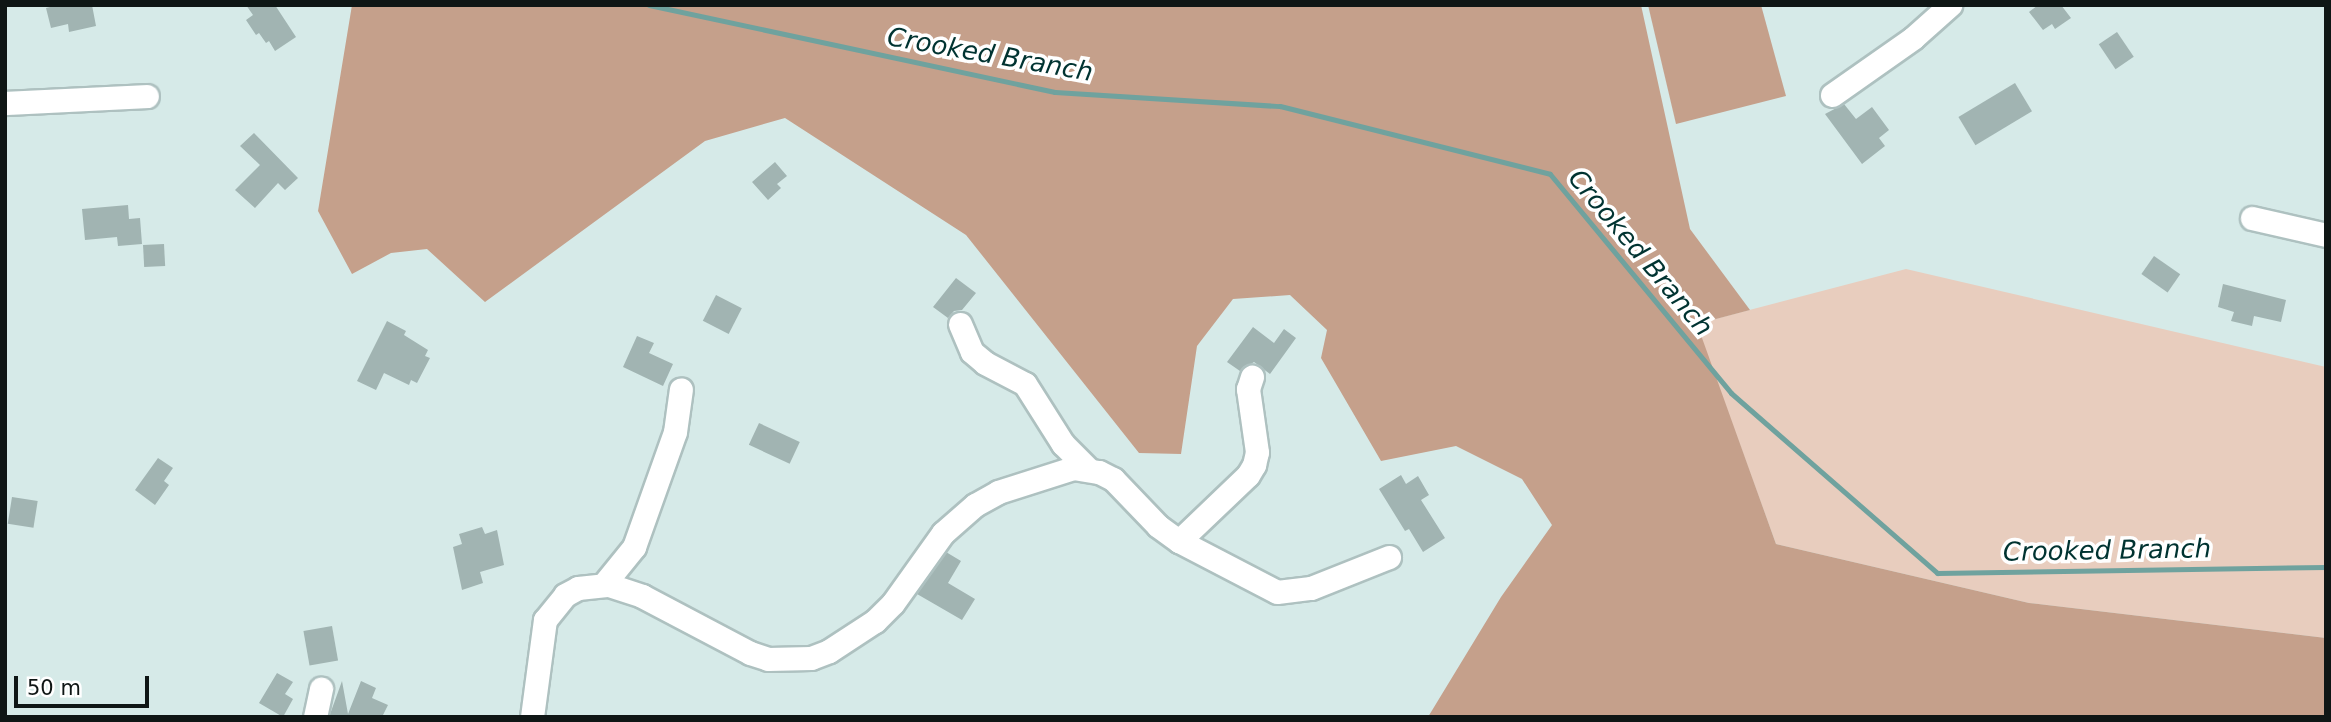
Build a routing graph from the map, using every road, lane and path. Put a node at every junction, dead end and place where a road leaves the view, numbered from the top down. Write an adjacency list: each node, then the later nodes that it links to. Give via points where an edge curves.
1 (1950, 5): 2 (street, via 1913,38)
2 (1832, 95)
3 (147, 96): 4 (street)
4 (5, 103)
5 (2252, 218): 6 (street)
6 (2326, 235)
7 (960, 324): 10 (street, via 972,352 1025,384 1063,444)
8 (1252, 377): 11 (street, via 1248,389 1257,452 1254,465)
9 (681, 389): 13 (street, via 675,432 634,547)
10 (1088, 469): 11 (street, via 1113,479); 13 (street, via 1073,468 998,492 975,505 943,533 875,621 811,658 792,661 750,653 642,596)
11 (1179, 541): 12 (street, via 1277,592 1311,588)
12 (1389, 557)
13 (604, 584): 16 (street, via 579,588 565,596 545,620)
14 (321, 689): 15 (street)
15 (315, 717)
16 (532, 717)

